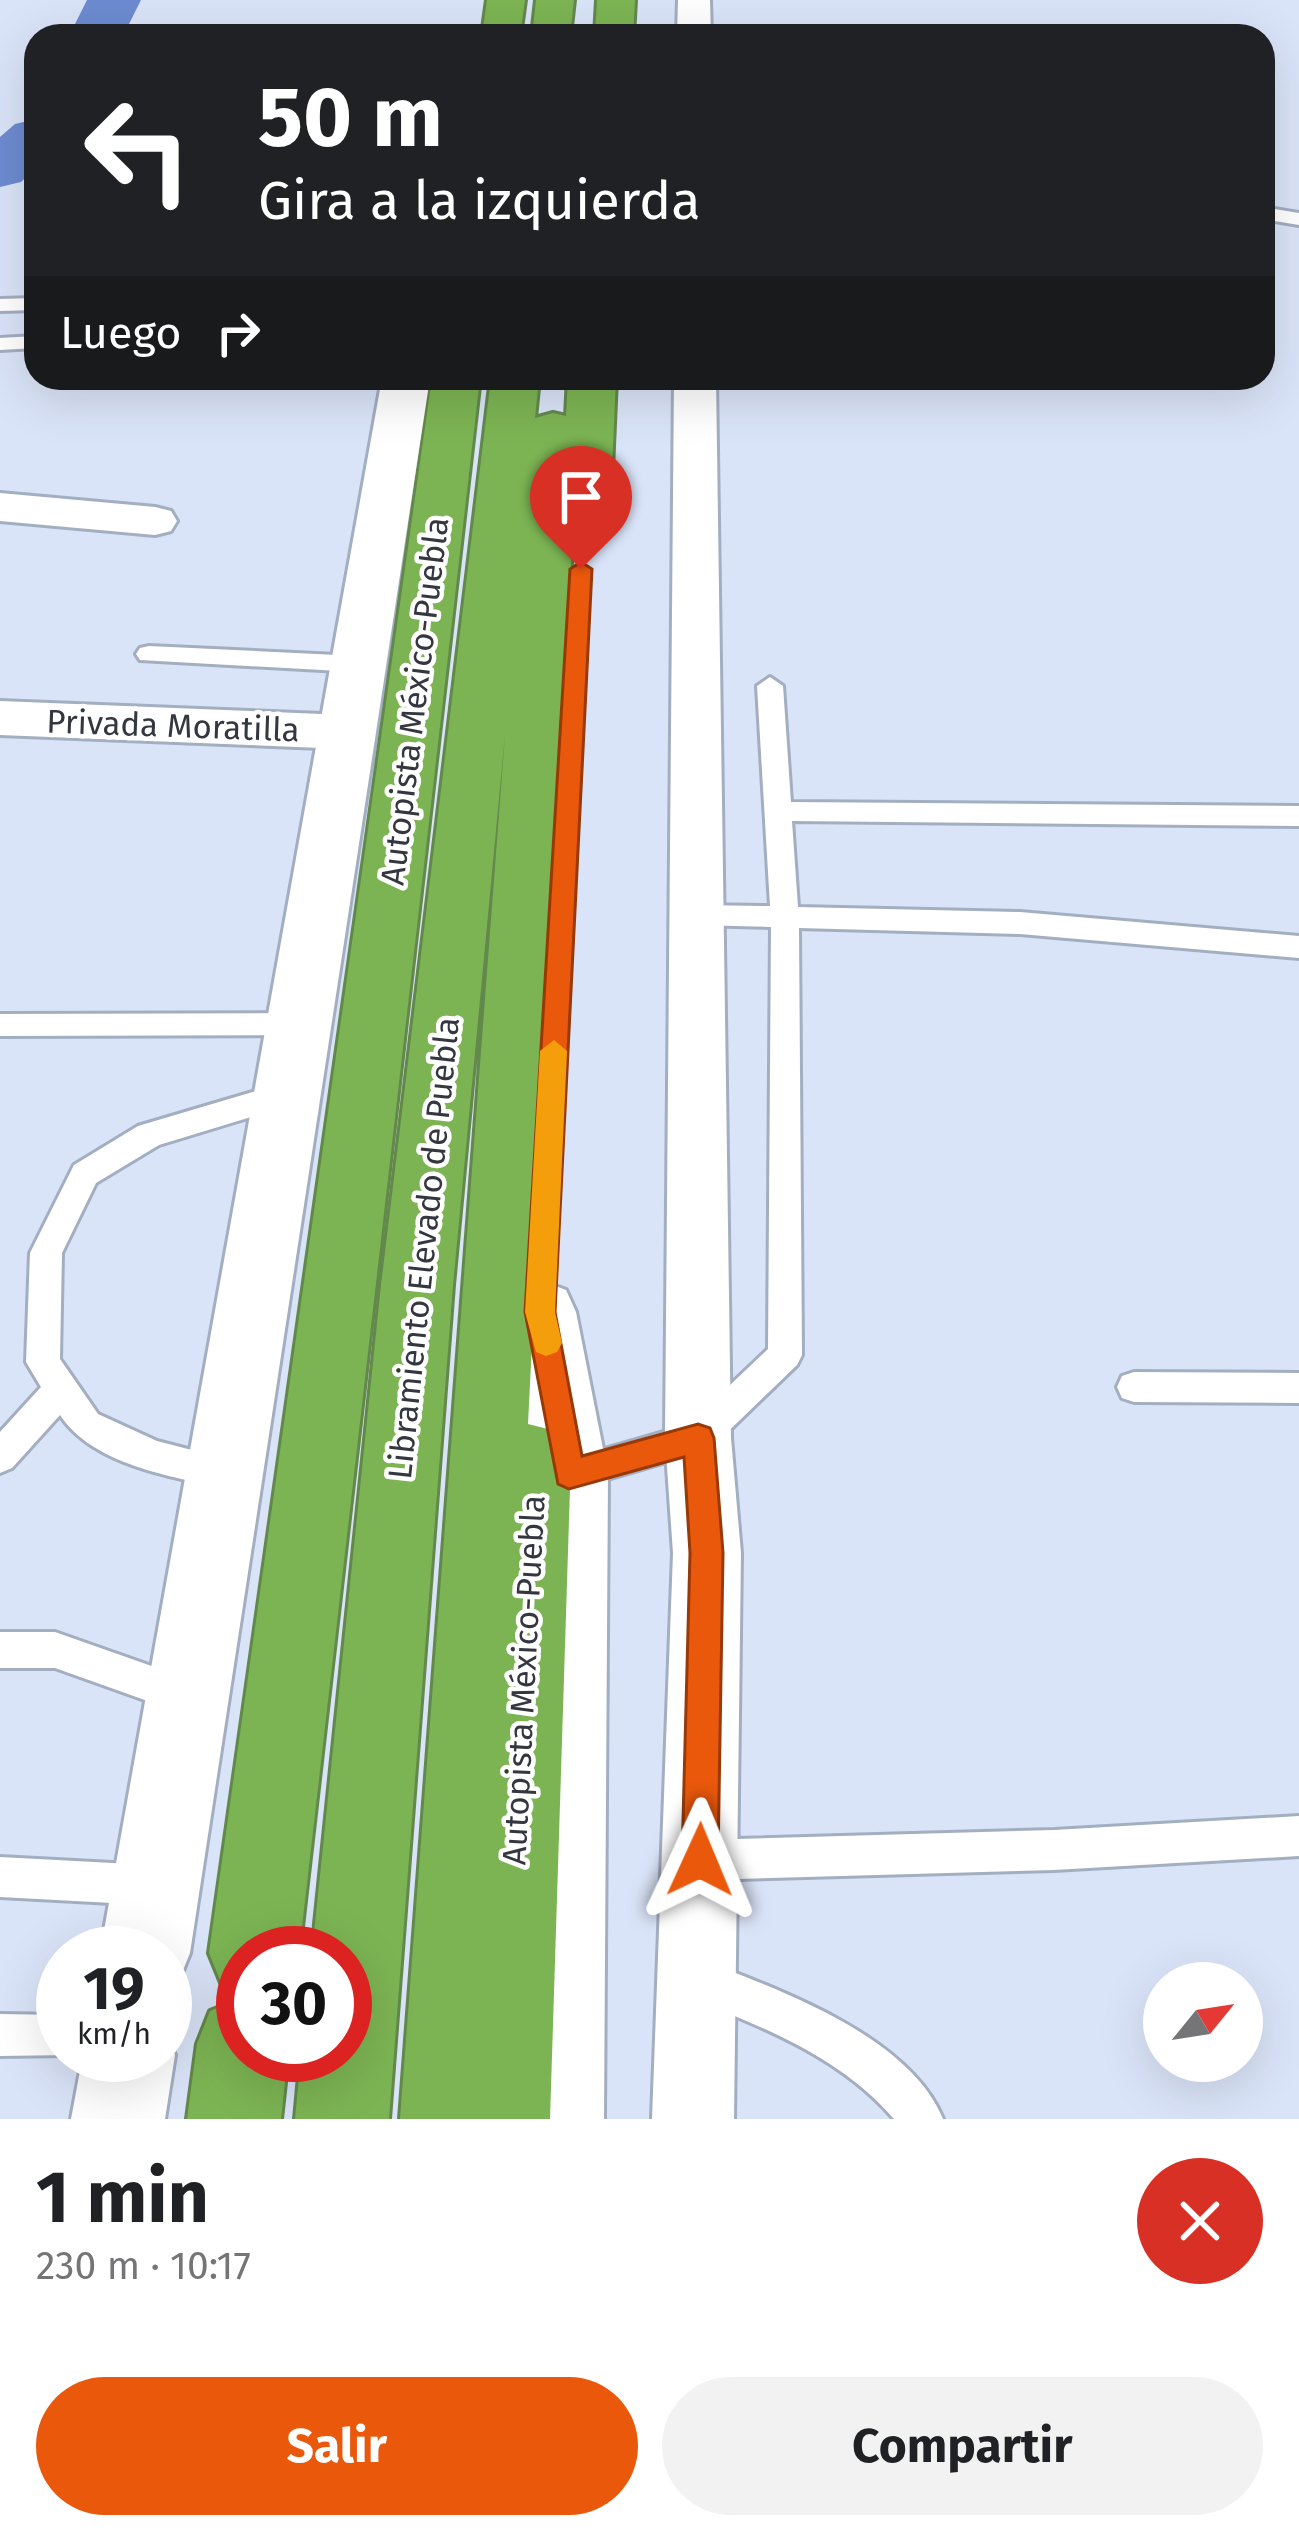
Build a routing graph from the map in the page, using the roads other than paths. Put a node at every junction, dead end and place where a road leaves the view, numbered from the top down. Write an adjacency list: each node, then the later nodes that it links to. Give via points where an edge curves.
1 (404, 390): 10 (street)
2 (454, 390): 37 (highway, Autopista México-Puebla)
3 (513, 390): 45 (highway, Libramiento Elevado de Puebla, via 417,1285)
4 (557, 390): 46 (highway, Libramiento Elevado de Puebla)
5 (591, 390): 22 (highway, Autopista México-Puebla)
6 (695, 390): 16 (street)
7 (0, 508): 8 (street)
8 (155, 521)
9 (149, 654): 10 (lane)
10 (358, 664): 13 (street)
11 (770, 686): 14 (lane)
12 (0, 718): 13 (street, Privada Moratilla)
13 (346, 732): 20 (street)
14 (778, 811): 15 (lane); 17 (lane)
15 (1299, 816)
16 (697, 915): 17 (lane); 26 (street)
17 (785, 919): 18 (lane, via 1020,923); 26 (lane, via 784,1354)
18 (1299, 946)
19 (0, 1024): 20 (lane)
20 (298, 1024): 21 (street)
21 (286, 1094): 25 (lane, via 149,1135 85,1174 46,1253 43,1362); 28 (street)
22 (540, 1312): 29 (street); 47 (highway, Autopista México-Puebla)
23 (1135, 1387): 24 (lane)
24 (1299, 1388)
25 (61, 1389): 27 (lane); 28 (lane, via 86,1425 153,1456)
26 (698, 1438): 29 (lane); 33 (street, via 707,1553)
27 (0, 1456)
28 (226, 1473): 31 (street)
29 (569, 1474): 48 (street)
30 (0, 1650): 31 (lane, via 55,1650)
31 (189, 1697): 35 (street)
32 (1299, 1836): 33 (lane)
33 (700, 1860): 38 (street)
34 (0, 1876): 35 (lane)
35 (155, 1886): 36 (street)
36 (149, 1926)
37 (257, 1926)
38 (694, 1978): 49 (street); 50 (lane, via 814,2026 866,2062)
39 (0, 2036): 40 (lane)
40 (36, 2036)
41 (124, 2082): 43 (street)
42 (238, 2082): 44 (highway)
43 (118, 2119)
44 (234, 2119)
45 (342, 2119)
46 (447, 2119)
47 (503, 2119)
48 (557, 2119)
49 (693, 2119)
50 (922, 2119)

